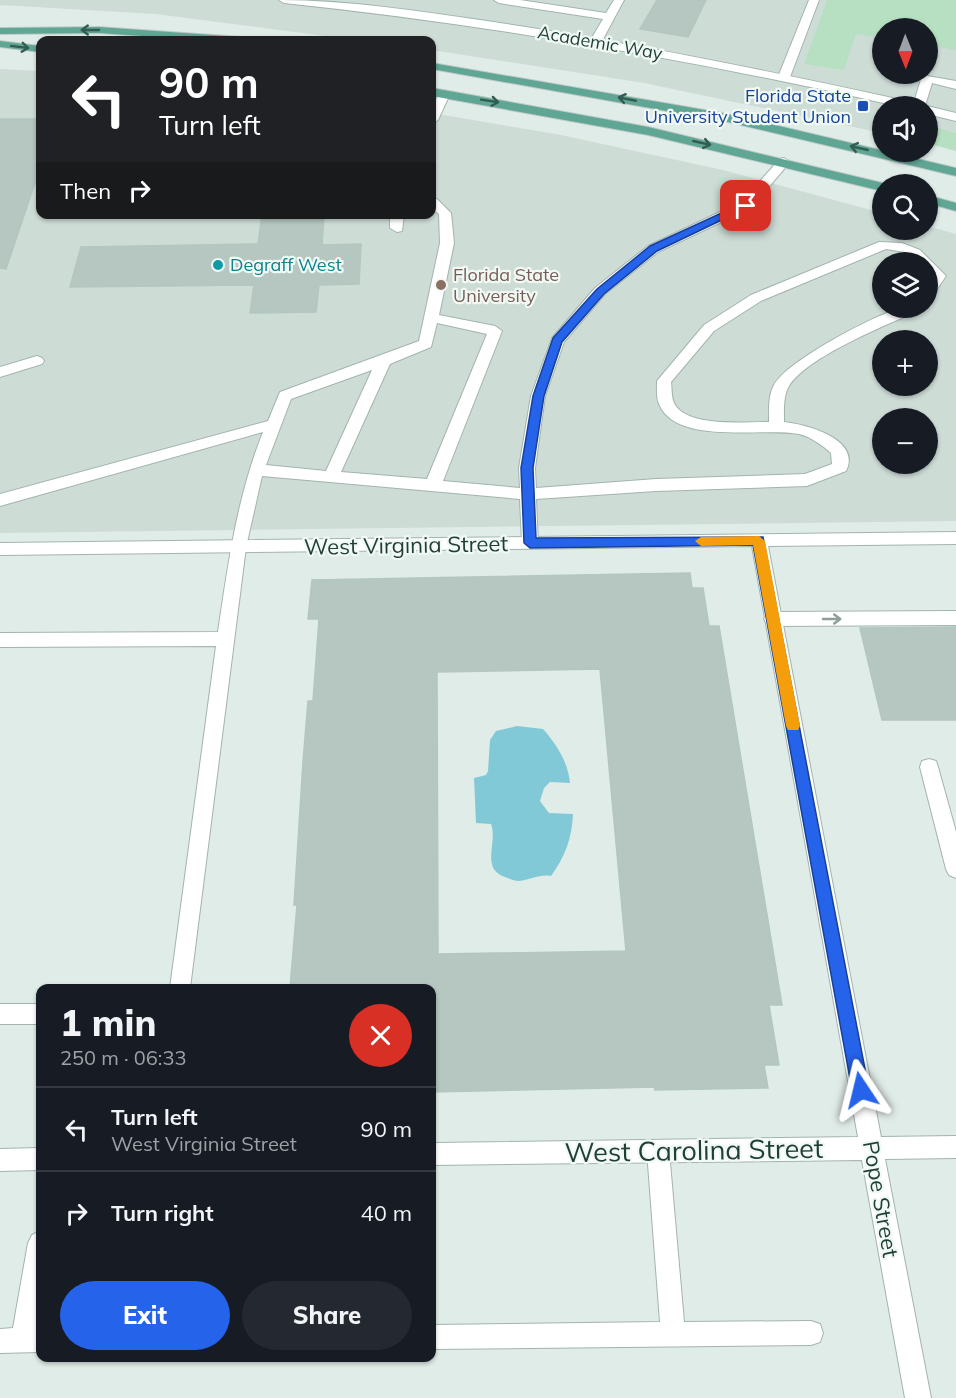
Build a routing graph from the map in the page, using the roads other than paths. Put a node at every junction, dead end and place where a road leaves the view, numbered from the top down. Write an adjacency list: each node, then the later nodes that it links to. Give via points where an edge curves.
1 (284, 0): 5 (street, Academic Way)
2 (499, 0): 6 (street)
3 (619, 0): 6 (street)
4 (814, 0): 13 (street)
5 (336, 3): 9 (street, Academic Way)
6 (610, 17): 9 (street)
7 (0, 31): 8 (main road, one-way to 7, via 99,30)
8 (184, 36)
9 (596, 41): 13 (street, Academic Way)
10 (0, 44): 11 (main road, one-way to 11)
11 (36, 48)
12 (436, 67): 21 (main road, one-way to 12, via 728,118)
13 (784, 78): 17 (street, Academic Way)
14 (956, 86): 16 (street, via 927,79)
15 (438, 93): 20 (main road, one-way to 20, via 597,120)
16 (922, 96)
17 (872, 97)
18 (938, 113): 19 (street)
19 (956, 117)
20 (784, 162): 22 (main road); 37 (street, via 746,206 653,249 600,291 557,341 538,396 527,468)
21 (956, 172)
22 (872, 184)
23 (938, 202): 25 (main road)
24 (436, 205): 27 (street, via 445,213 447,243)
25 (956, 207)
26 (914, 252): 33 (street, via 904,246 884,245 756,298 709,328 664,381 666,405 681,419 719,427)
27 (432, 318): 30 (street, via 426,344); 36 (street, via 495,331)
28 (892, 318): 33 (street, via 801,366 781,386)
29 (0, 358): 31 (street, via 38,361)
30 (384, 361): 32 (street, via 285,396); 35 (street)
31 (0, 372)
32 (274, 424): 34 (street); 38 (street)
33 (776, 428): 37 (street, via 798,428 819,436 839,451 840,467 807,480)
34 (256, 470): 35 (street); 42 (street)
35 (331, 477): 36 (street)
36 (433, 485): 37 (street)
37 (528, 494): 41 (street)
38 (0, 500)
39 (956, 538): 40 (street, West Virginia Street)
40 (759, 541): 41 (street, West Virginia Street); 45 (street, Pope Street)
41 (530, 543): 42 (street, West Virginia Street)
42 (238, 547): 43 (street, West Virginia Street); 46 (street)
43 (0, 549)
44 (956, 618): 45 (street, one-way to 44)
45 (773, 619): 54 (street, Pope Street)
46 (226, 639): 47 (street); 50 (street)
47 (0, 640)
48 (929, 767): 49 (street)
49 (956, 869)
50 (181, 984)
51 (0, 1014): 52 (street)
52 (36, 1014)
53 (956, 1147): 54 (street, West Carolina Street)
54 (872, 1148): 55 (street, West Carolina Street); 64 (street, Pope Street)
55 (658, 1151): 56 (street, West Carolina Street); 61 (street)
56 (436, 1154)
57 (36, 1159): 58 (street)
58 (0, 1160)
59 (36, 1263): 63 (street)
60 (811, 1333): 61 (street)
61 (673, 1334): 62 (street)
62 (436, 1337)
63 (21, 1340)
64 (918, 1398)

